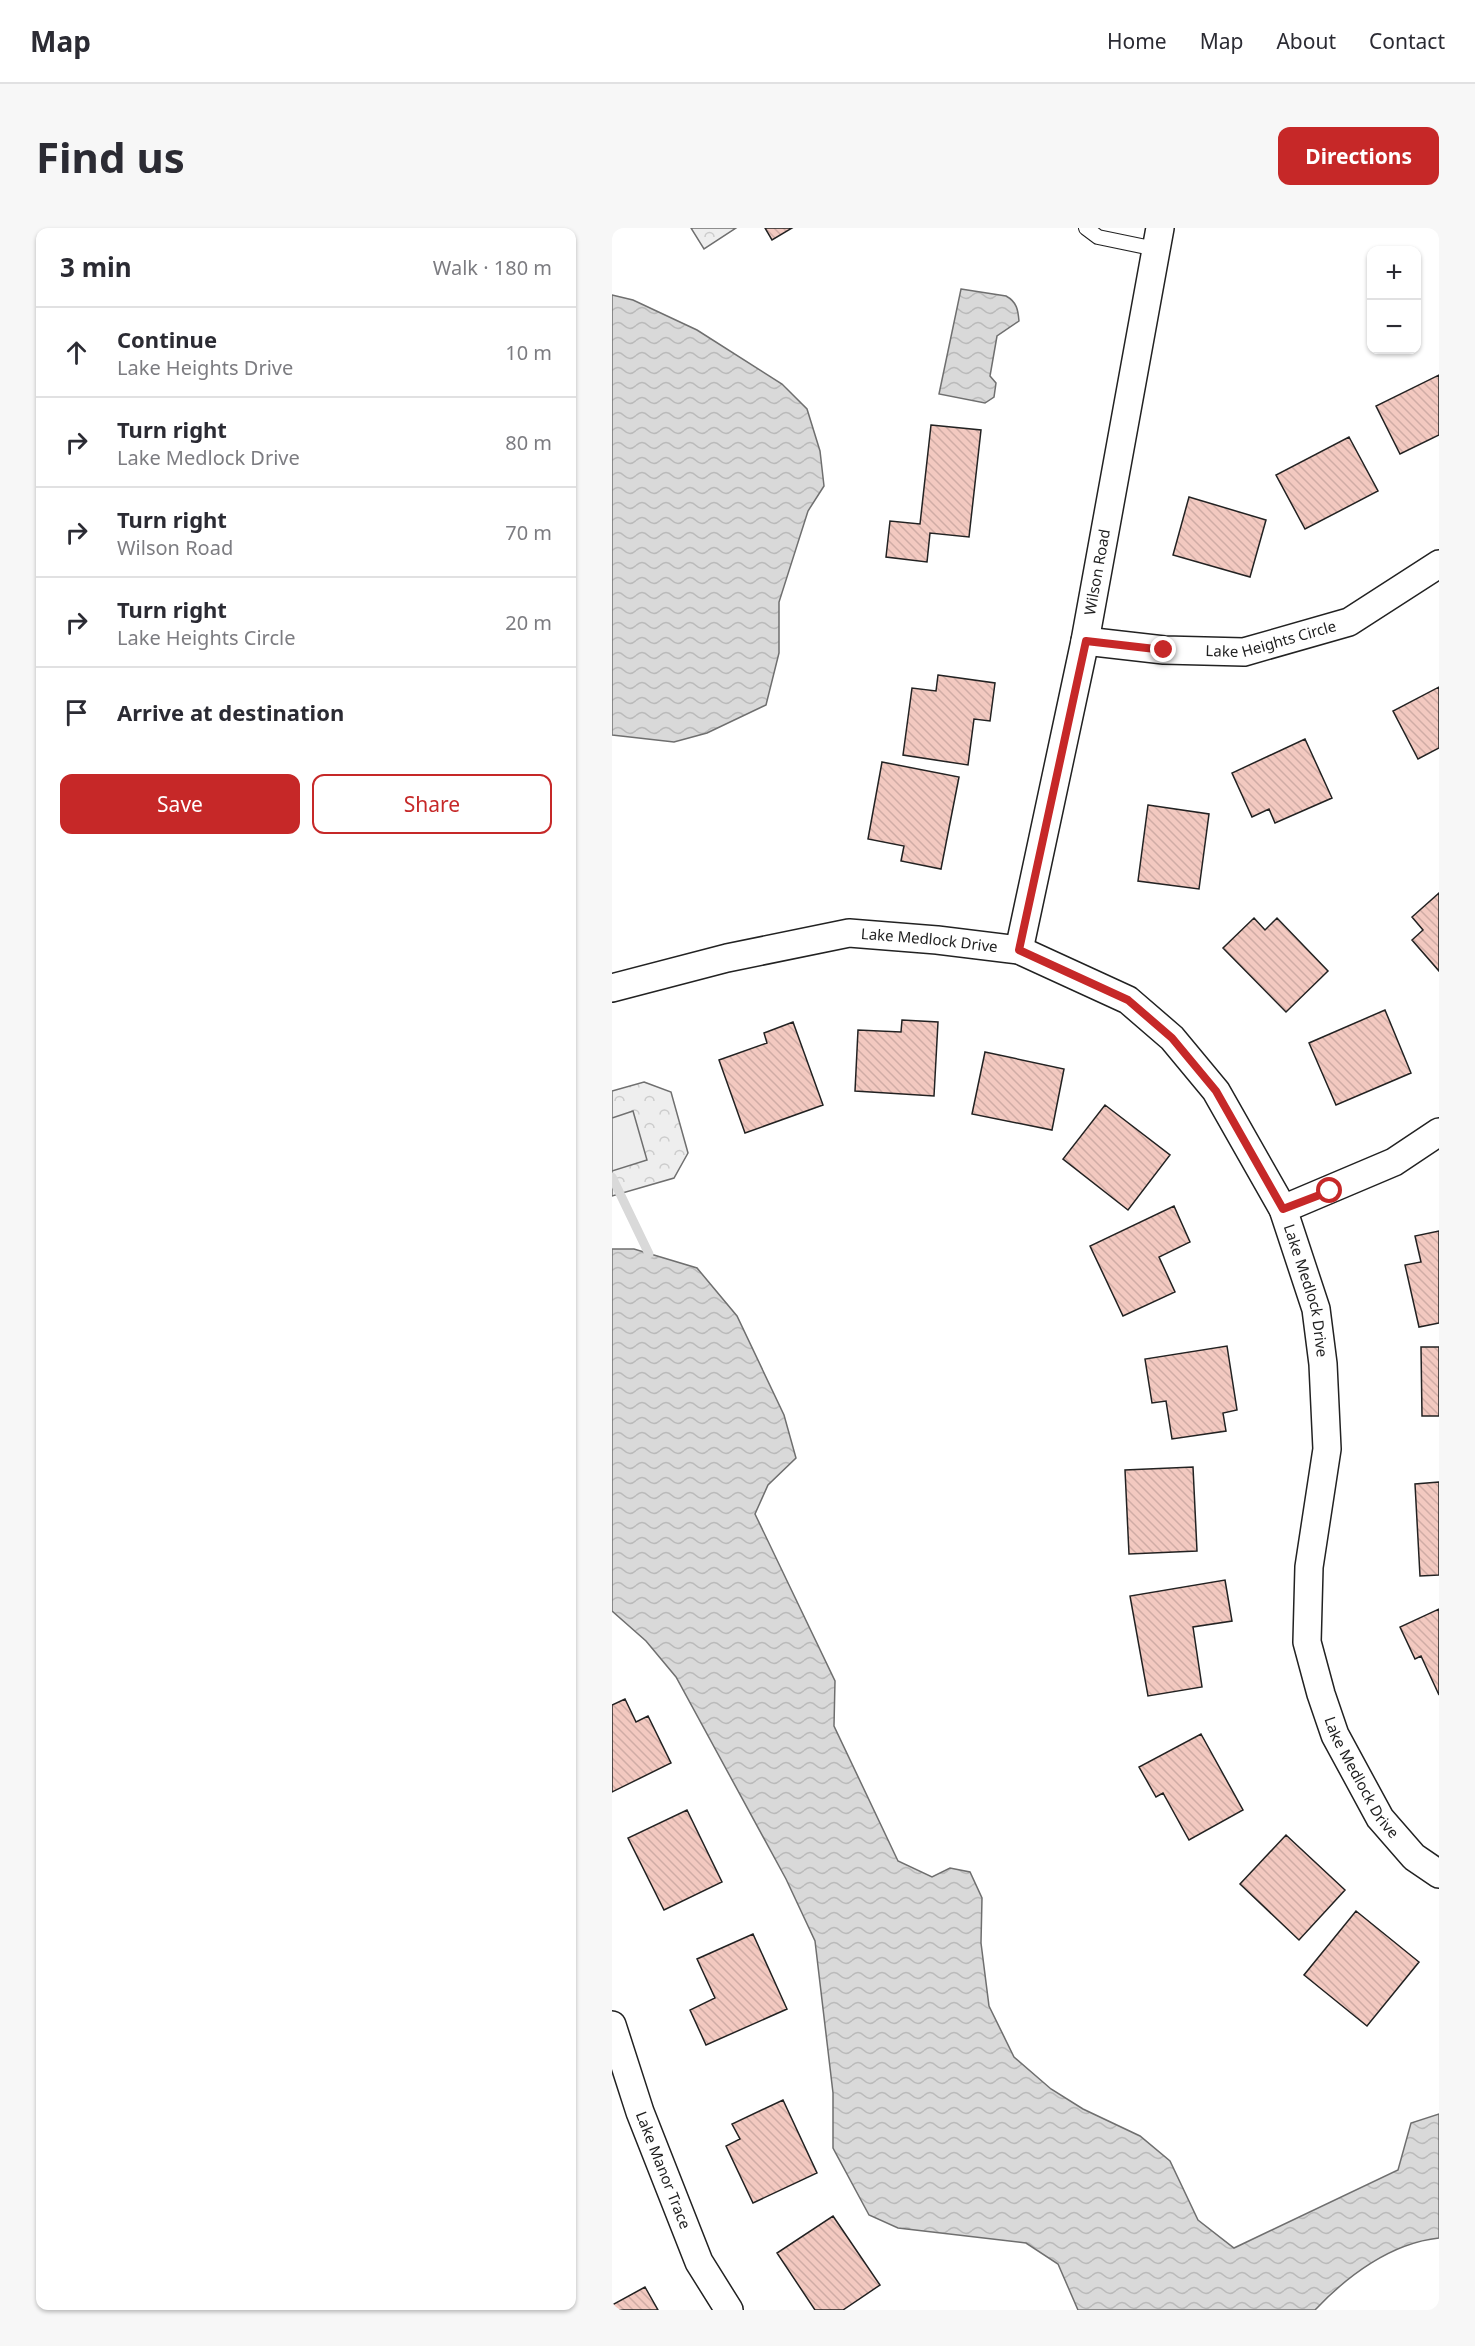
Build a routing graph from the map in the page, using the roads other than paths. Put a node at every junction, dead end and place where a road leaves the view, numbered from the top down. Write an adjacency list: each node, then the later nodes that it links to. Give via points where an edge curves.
1 (1086, 228): 2 (lane, via 1098,237)
2 (1158, 238): 4 (street, Wilson Road)
3 (1439, 564): 4 (street, Lake Heights Circle, via 1348,622 1244,652 1164,650)
4 (1086, 641): 5 (street, Wilson Road)
5 (1019, 950): 6 (street, Lake Medlock Drive, via 849,933 727,958); 8 (street, Lake Medlock Drive, via 1128,1000 1172,1038 1216,1091)
6 (612, 988)
7 (1439, 1132): 8 (street, via 1394,1162)
8 (1283, 1209): 9 (street, Lake Medlock Drive, via 1316,1309 1323,1364 1327,1449 1309,1567 1307,1642 1335,1735 1380,1818 1414,1857)
9 (1439, 1874)
10 (612, 2025): 11 (street, Lake Manor Trace, via 640,2112 699,2262)
11 (729, 2310)

